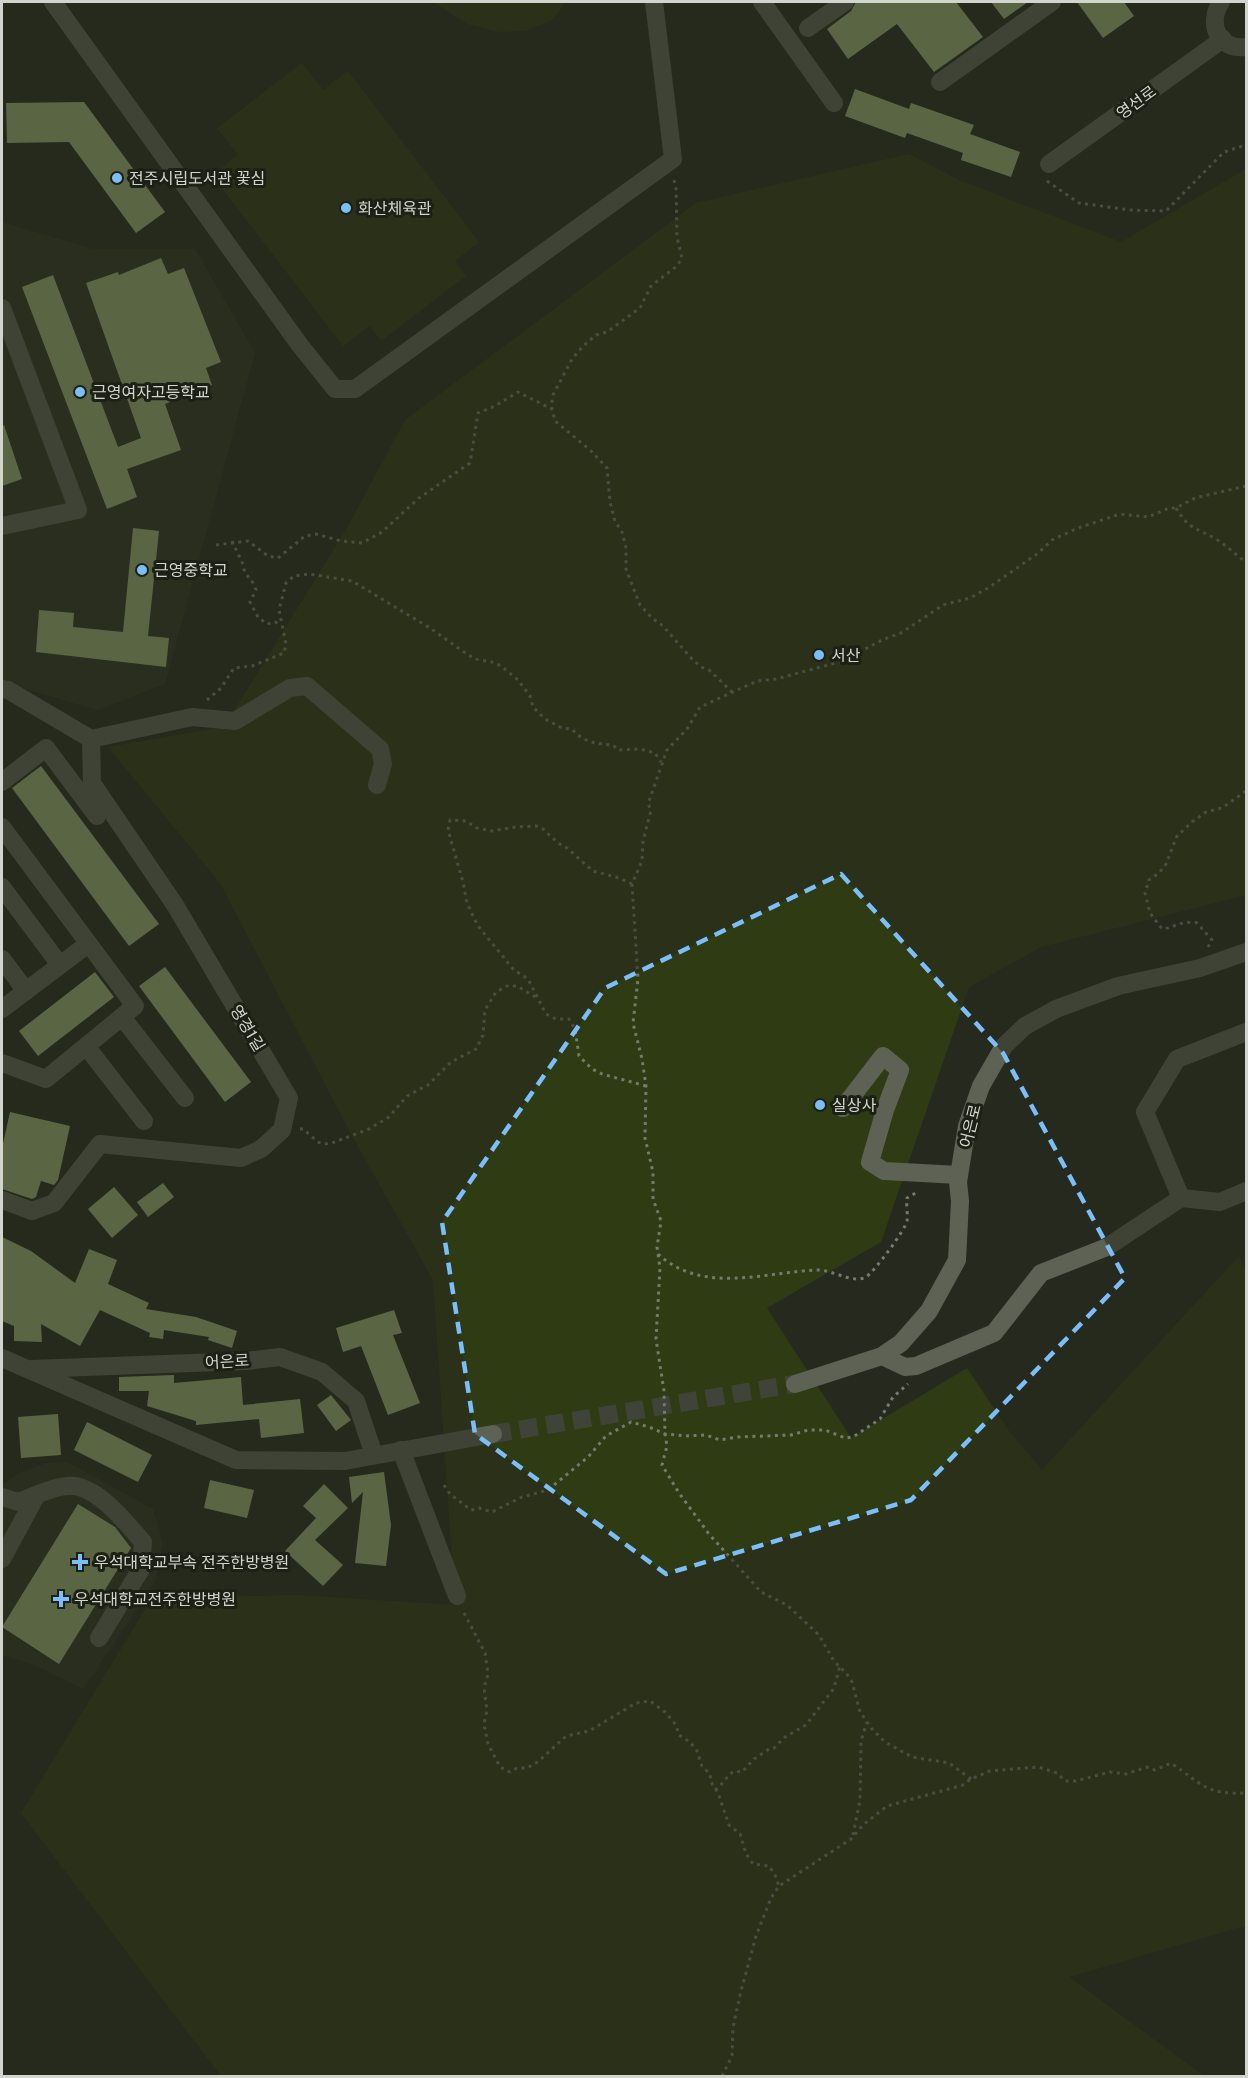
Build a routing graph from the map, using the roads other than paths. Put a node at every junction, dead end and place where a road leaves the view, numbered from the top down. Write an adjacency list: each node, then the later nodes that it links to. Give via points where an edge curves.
1 (53, 2): 2 (street, via 299,344 335,388 355,389 673,159)
2 (654, 2)
3 (762, 2): 11 (street)
4 (846, 2): 7 (street)
5 (1052, 2): 10 (street)
6 (1221, 2): 8 (street, via 1214,24)
7 (808, 28)
8 (1223, 39): 9 (street, via 1227,44); 12 (street, 영선로)
9 (1246, 47)
10 (940, 82)
11 (834, 103)
12 (1045, 171)
13 (2, 308): 14 (street, via 78,510)
14 (2, 526)
15 (2, 689): 16 (street)
16 (92, 740): 18 (street, via 192,717 235,721 290,688 307,686 380,749 383,764); 38 (street, 영경1길, via 92,783 175,905 290,1098 282,1130 261,1149 241,1158 100,1144 54,1203 32,1211)
17 (2, 782): 19 (street, via 46,748)
18 (377, 785)
19 (97, 816)
20 (2, 827): 22 (street)
21 (2, 887): 25 (street)
22 (88, 944): 25 (street); 28 (street, via 135,1006)
23 (1246, 952): 35 (street, 어은로, via 1200,968 1118,986 1056,1009 1025,1026 1004,1046 981,1086 967,1126)
24 (2, 959): 26 (street)
25 (60, 965): 26 (street)
26 (26, 991): 27 (street)
27 (2, 1009)
28 (122, 1017): 30 (street); 32 (street)
29 (1246, 1032): 37 (street, via 1177,1059 1145,1112)
30 (86, 1046): 31 (street, via 46,1078); 34 (street)
31 (2, 1063)
32 (185, 1098)
33 (843, 1108): 35 (street, via 883,1056 900,1070 870,1162 884,1172)
34 (144, 1121)
35 (959, 1175): 39 (street, 어은로, via 957,1260 929,1311 901,1342)
36 (1246, 1191): 37 (street, via 1220,1202)
37 (1181, 1198): 39 (street, via 1107,1247 1041,1273 994,1333 916,1366 905,1367)
38 (2, 1200)
39 (882, 1356): 42 (street, 어은로)
40 (2, 1360): 41 (street, 어은로)
41 (27, 1370): 45 (street, 어은로, via 236,1460 345,1461); 45 (street, 어은로, via 280,1357 322,1372 356,1401)
42 (795, 1384)
43 (493, 1434): 44 (street, 어은로)
44 (401, 1450): 45 (street, 어은로); 49 (street)
45 (374, 1455)
46 (36, 1496): 47 (street, via 18,1503); 48 (street); 50 (street, via 69,1485 87,1491 105,1501 143,1542 141,1569)
47 (2, 1497)
48 (2, 1559)
49 (457, 1596)
50 (99, 1638)

